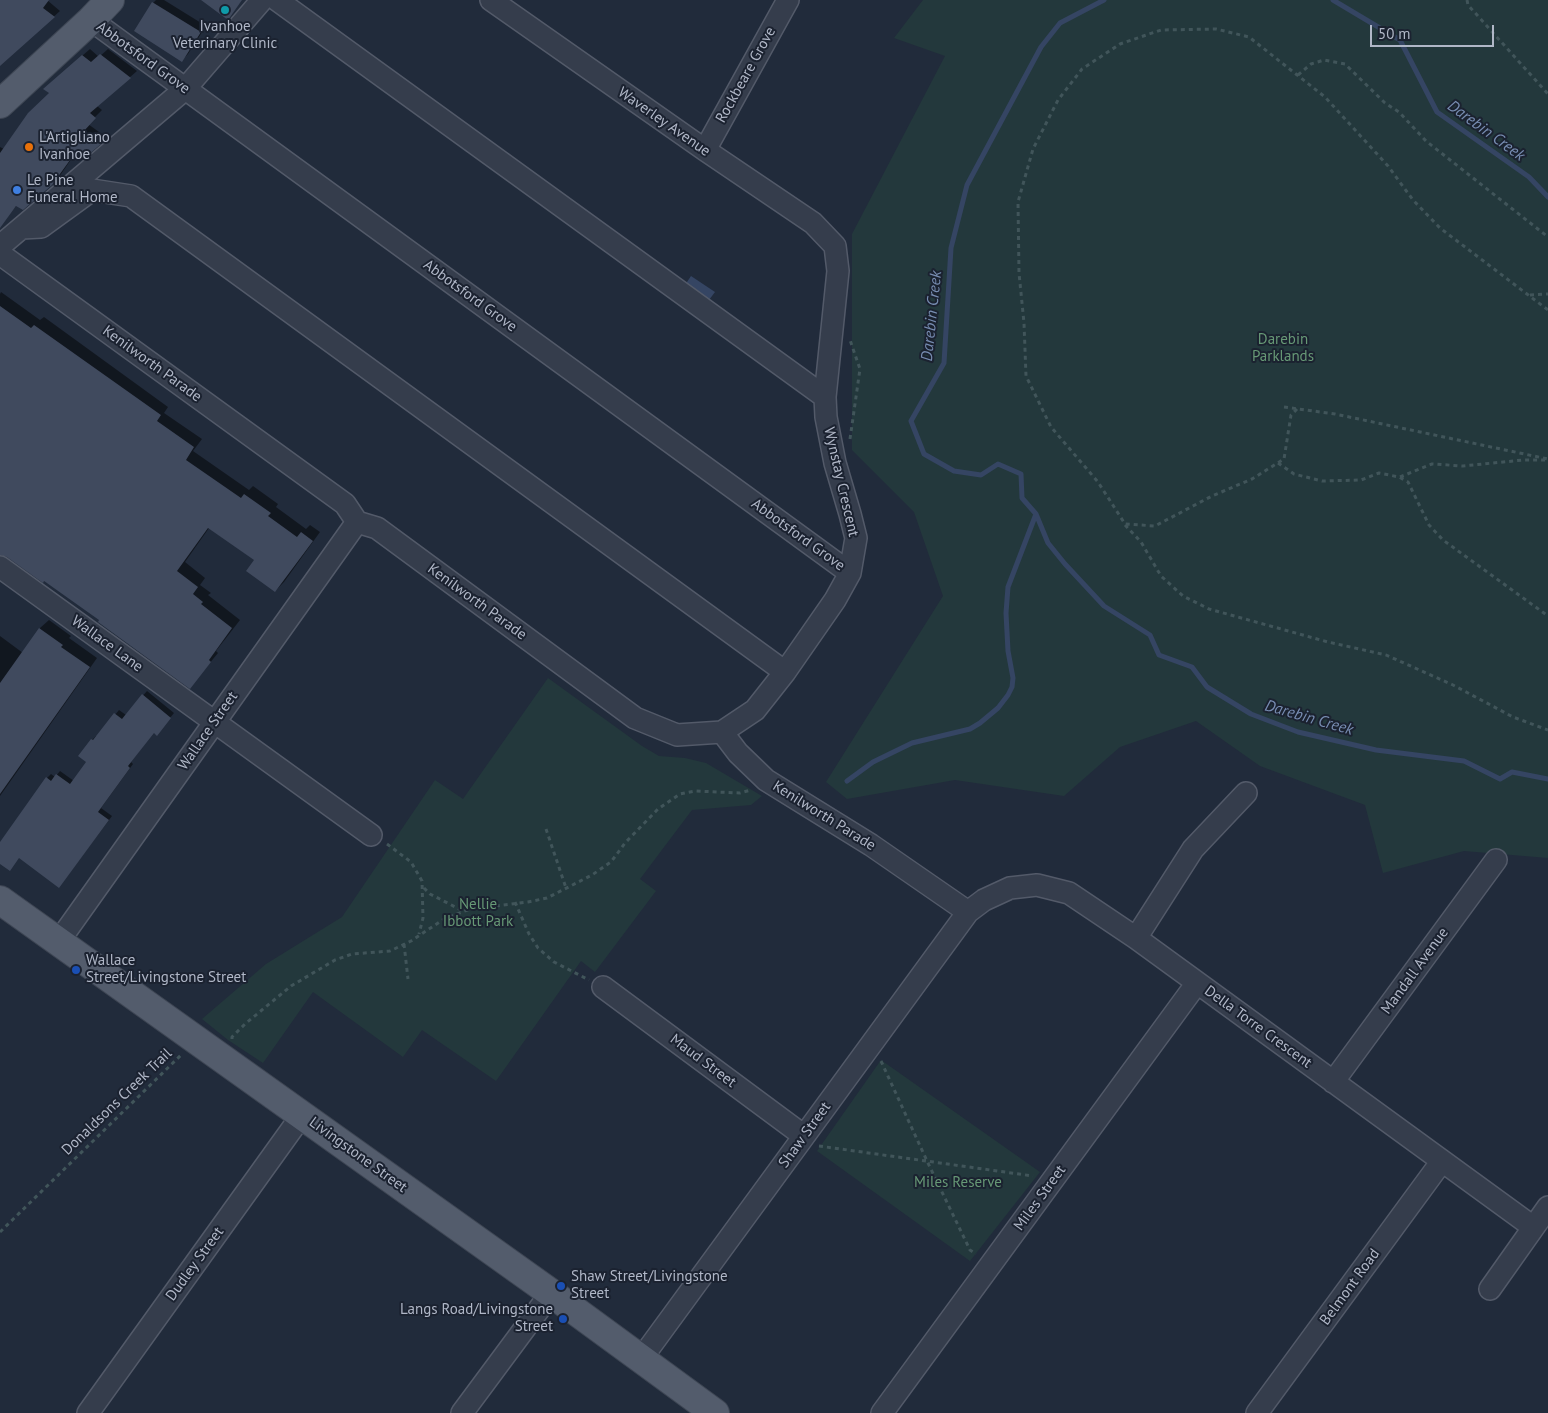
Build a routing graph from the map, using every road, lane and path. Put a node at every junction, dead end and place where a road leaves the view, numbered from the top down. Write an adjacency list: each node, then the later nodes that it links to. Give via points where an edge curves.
1 (110, 0): 6 (main road)
2 (274, 0): 8 (street); 20 (street)
3 (491, 0): 11 (street, Waverley Avenue)
4 (788, 0): 11 (street, Rockbeare Grove)
5 (1466, 0): 9 (path)
6 (91, 20): 8 (street, Abbotsford Grove); 10 (main road)
7 (1298, 75): 13 (path, via 1311,64 1324,60 1345,64 1426,140); 18 (path, via 1325,97 1440,228); 27 (path, via 1249,37 1216,29 1161,30 1120,44 1082,68 1058,100 1033,149 1018,202 1026,376 1051,427 1098,482)
8 (185, 89): 12 (street); 29 (street, Abbotsford Grove)
9 (1548, 94)
10 (0, 104)
11 (705, 150): 15 (street, Waverley Avenue, via 813,223)
12 (22, 228): 14 (street); 31 (street, via 41,227 92,190 131,196)
13 (1548, 237)
14 (0, 246)
15 (835, 246): 20 (street, Wynstay Crescent, via 838,271)
16 (0, 254): 26 (street, Kenilworth Parade, via 345,504)
17 (1548, 294): 18 (path)
18 (1530, 295): 19 (path)
19 (1548, 310)
20 (825, 397): 29 (street, Wynstay Crescent, via 835,463 856,538)
21 (1284, 407): 22 (path)
22 (1297, 409): 23 (path, via 1336,414); 24 (path, via 1291,415 1284,459)
23 (1548, 460): 25 (path, via 1463,466 1432,464)
24 (1278, 462): 25 (path, via 1294,474 1322,481 1361,480 1379,473); 27 (path, via 1252,479 1155,526)
25 (1399, 477): 30 (path, via 1408,482 1429,525 1443,540)
26 (357, 522): 32 (street, Wallace Street); 34 (street, Kenilworth Parade, via 377,528 635,718 677,735)
27 (1125, 524): 33 (path, via 1141,542 1161,576 1183,596 1218,612 1386,654 1513,717)
28 (0, 567): 32 (street, Wallace Lane)
29 (850, 573): 31 (street, Wynstay Crescent)
30 (1548, 616)
31 (785, 672): 34 (street, Wynstay Crescent, via 755,710)
32 (215, 721): 38 (street, Wallace Lane); 48 (street, Wallace Street)
33 (1548, 730)
34 (722, 732): 35 (street, Kenilworth Parade)
35 (766, 780): 41 (path, via 756,788 740,793 695,791 680,794 658,809 611,862); 45 (street, Kenilworth Parade, via 871,845)
36 (1246, 793): 47 (street, via 1193,849)
37 (546, 829): 41 (path)
38 (371, 835): 40 (path, via 411,862)
39 (1496, 860): 56 (street, Mandall Avenue)
40 (423, 888): 44 (path); 46 (path, via 423,918)
41 (566, 888): 43 (path, via 547,898)
42 (0, 900): 48 (main road, Livingstone Street)
43 (515, 902): 44 (path); 52 (path, via 538,948 554,962)
44 (464, 911): 46 (path)
45 (968, 912): 47 (street, Della Torre Crescent, via 1010,888 1037,885 1069,893); 58 (street, Shaw Street)
46 (419, 935): 49 (path)
47 (1136, 938): 51 (street, Della Torre Crescent)
48 (59, 941): 54 (main road, Livingstone Street)
49 (404, 944): 50 (path); 54 (path, via 390,951 343,957 290,986 232,1037 232,1044)
50 (408, 979)
51 (1197, 983): 56 (street, Della Torre Crescent); 65 (street, Miles Street)
52 (603, 987): 58 (street, Maud Street)
53 (184, 1051): 64 (path, Donaldsons Creek Trail)
54 (223, 1057): 57 (main road, Livingstone Street)
55 (881, 1060): 59 (path)
56 (1334, 1082): 60 (street, Della Torre Crescent)
57 (302, 1115): 67 (main road, Livingstone Street); 69 (street, Dudley Street)
58 (812, 1141): 59 (path); 68 (street, Shaw Street)
59 (927, 1161): 61 (path); 65 (path, via 970,1250)
60 (1442, 1161): 63 (street, Della Torre Crescent); 73 (street, Belmont Road)
61 (1034, 1176)
62 (1548, 1207): 63 (street)
63 (1533, 1227): 66 (street)
64 (0, 1232)
65 (991, 1264): 72 (street, Miles Street)
66 (1490, 1289)
67 (551, 1293): 68 (main road, Livingstone Street); 70 (street)
68 (641, 1359): 71 (main road, Livingstone Street)
69 (88, 1413)
70 (462, 1413)
71 (715, 1413)
72 (882, 1413)
73 (1257, 1413)

